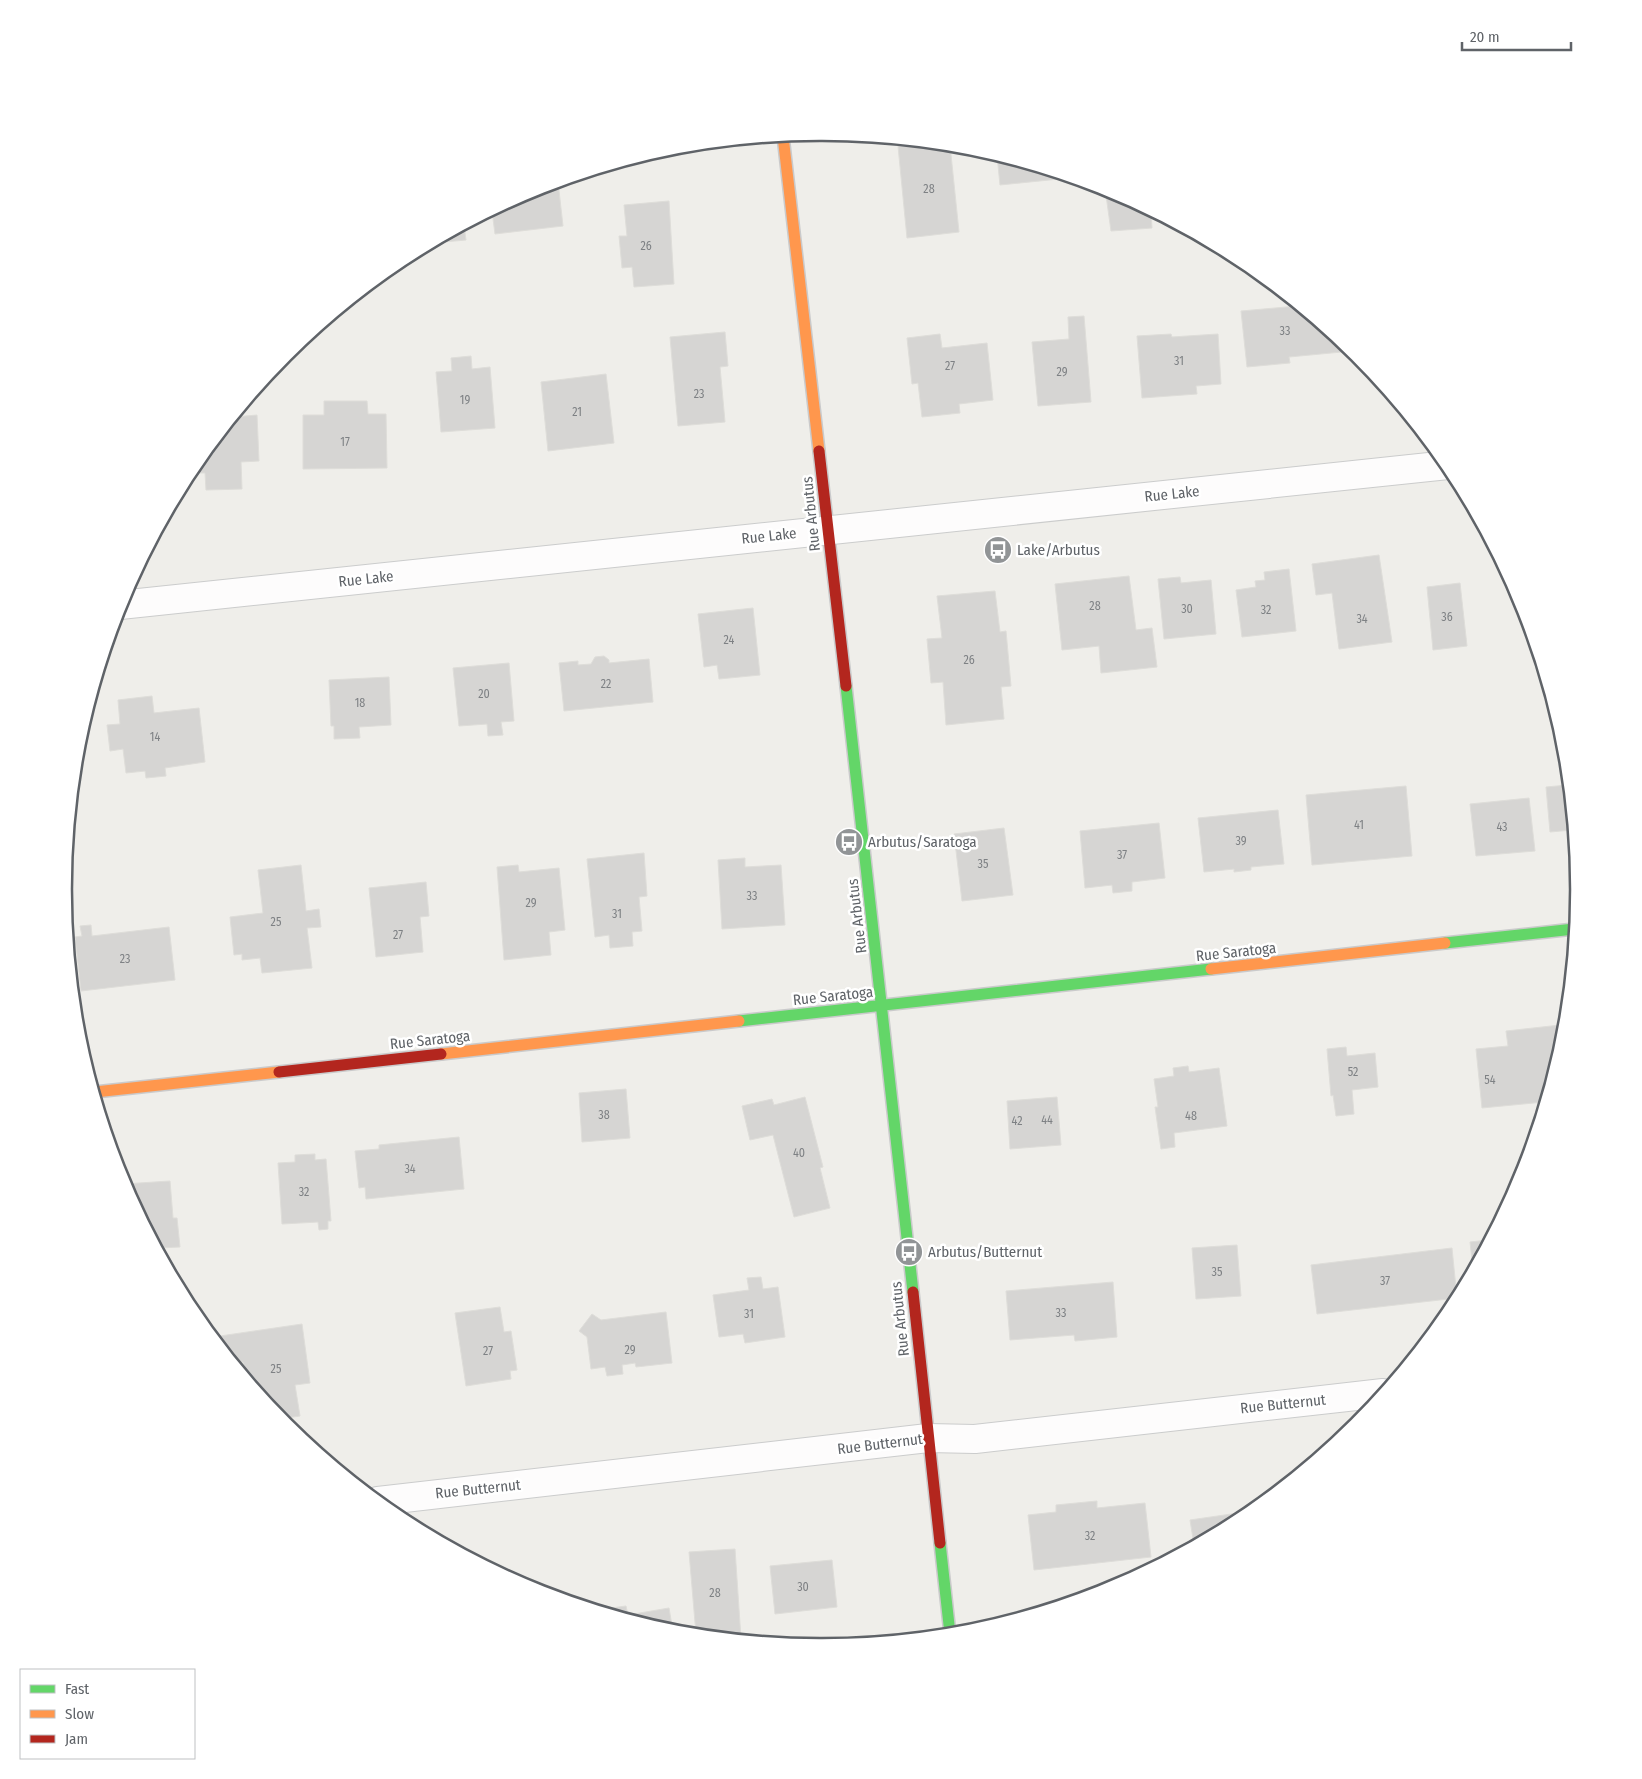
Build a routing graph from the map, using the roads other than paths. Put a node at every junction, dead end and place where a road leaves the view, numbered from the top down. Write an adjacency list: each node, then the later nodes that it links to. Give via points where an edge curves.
1 (784, 143): 3 (street, Rue Arbutus)
2 (1437, 466): 3 (street, Rue Lake)
3 (828, 529): 4 (street, Rue Lake); 6 (street, Rue Arbutus)
4 (129, 604)
5 (1568, 930): 6 (street, Rue Saratoga)
6 (883, 1006): 7 (street, Rue Saratoga); 9 (street, Rue Arbutus)
7 (101, 1091)
8 (1374, 1394): 9 (street, Rue Butternut, via 975,1439)
9 (928, 1438): 10 (street, Rue Butternut); 11 (street, Rue Arbutus)
10 (387, 1499)
11 (949, 1627)

